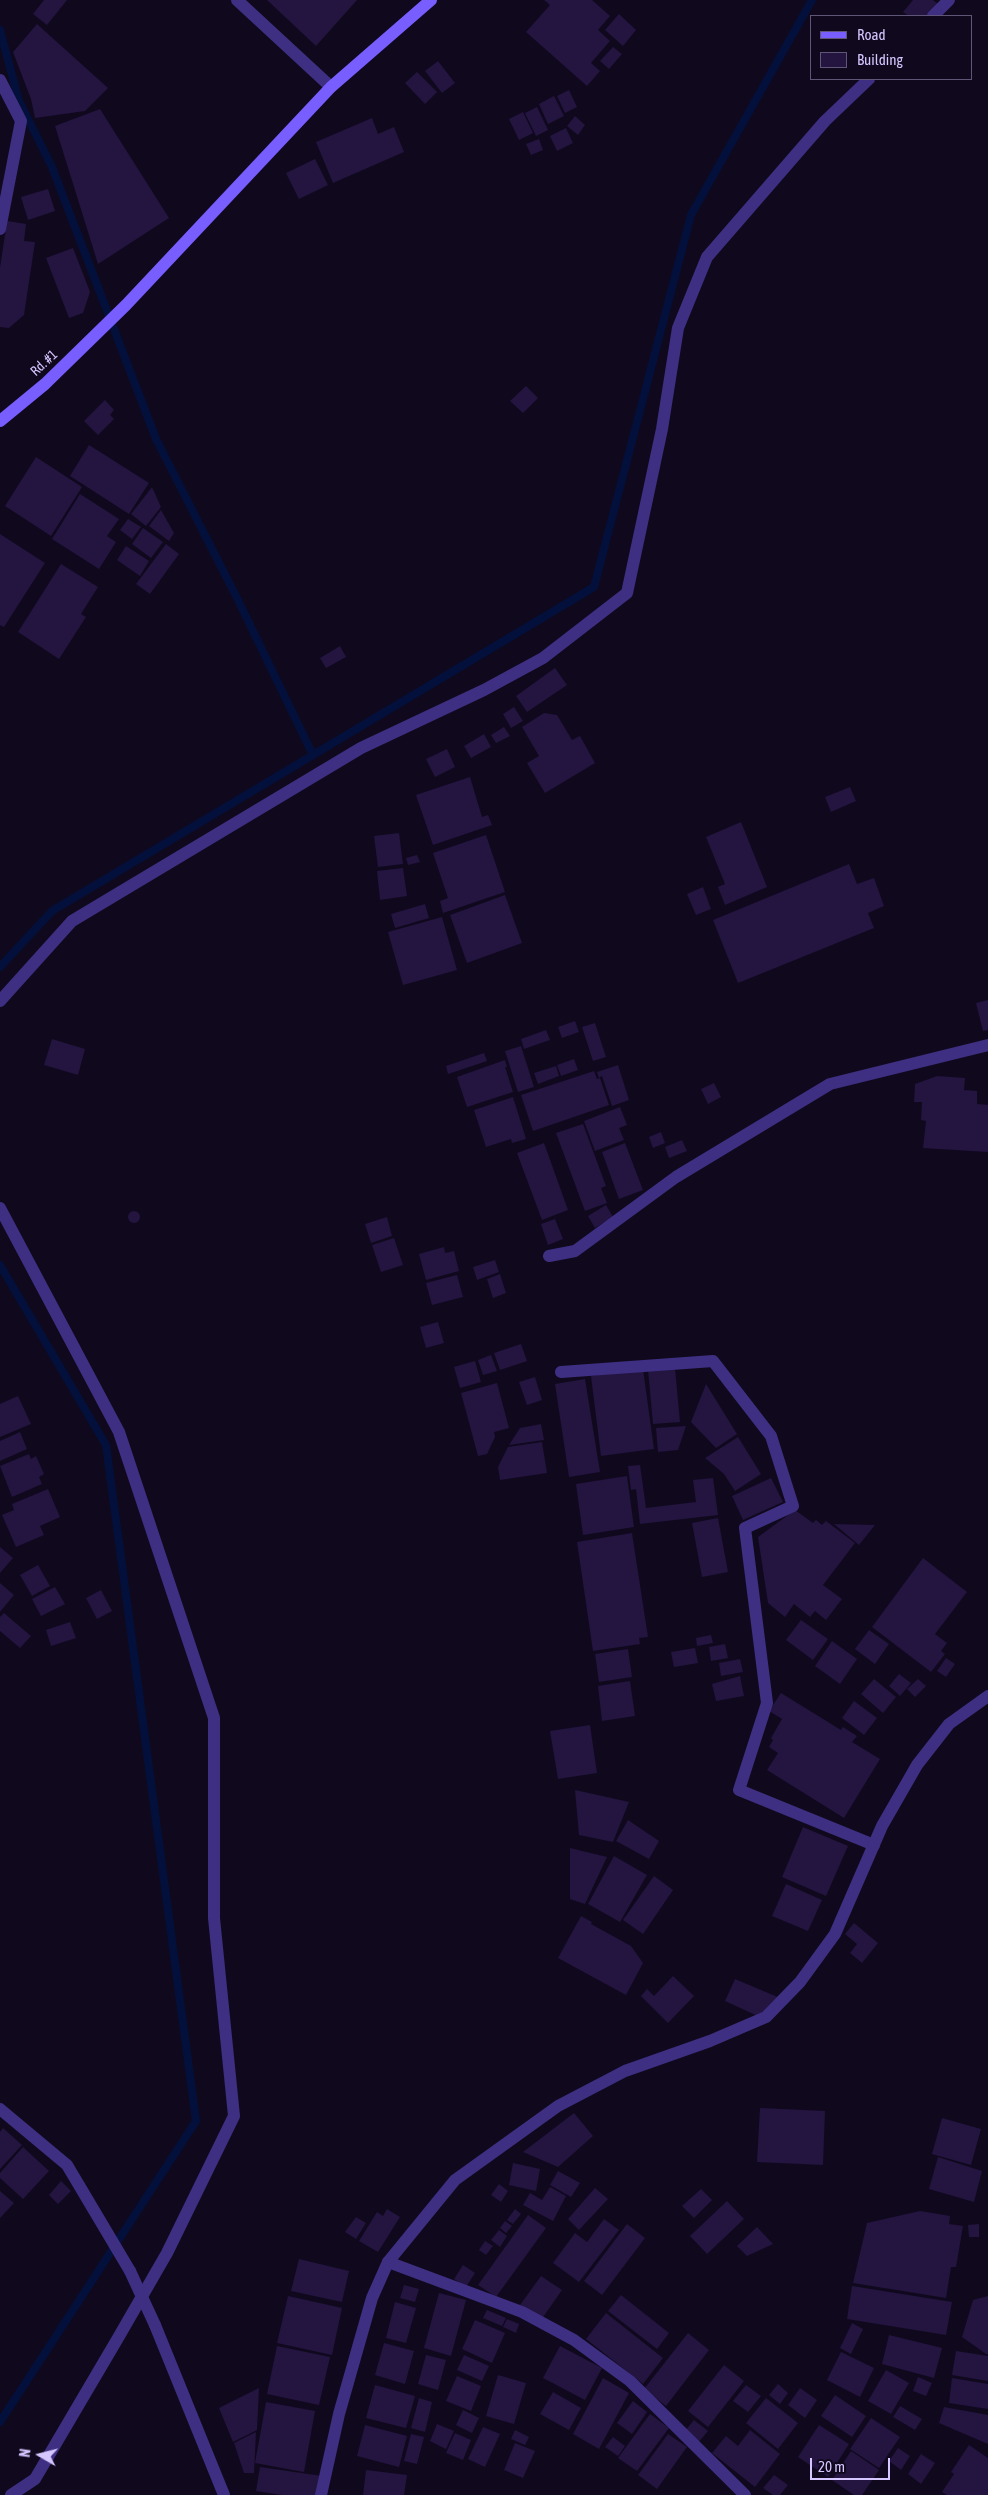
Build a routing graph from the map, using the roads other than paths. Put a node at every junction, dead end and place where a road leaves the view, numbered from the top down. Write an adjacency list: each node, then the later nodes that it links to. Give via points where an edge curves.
1 (237, 0): 7 (street)
2 (431, 0): 7 (main road, Rd. #1)
3 (949, 0): 4 (street)
4 (935, 15)
5 (0, 80): 8 (street, via 21,122)
6 (868, 80): 10 (street, via 825,121 707,257 678,328 662,429 627,593 543,658 484,690 361,748 72,921)
7 (331, 86): 9 (main road, Rd. #1, via 126,304 45,384)
8 (0, 228)
9 (0, 420)
10 (0, 1001)
11 (988, 1044): 13 (street, via 830,1084 676,1178 575,1251)
12 (0, 1208): 19 (street, via 119,1432 214,1718 214,1918 234,2116 167,2254 65,2429 35,2479)
13 (548, 1256)
14 (561, 1372): 16 (street, via 713,1361 771,1436 793,1506 745,1528 767,1703 739,1790)
15 (988, 1696): 16 (street, via 949,1724 917,1765)
16 (874, 1845): 18 (street, via 836,1934 800,1982 766,2017 626,2071 558,2106 455,2180)
17 (0, 2110): 20 (street, bridge, via 67,2165 127,2267 155,2325)
18 (388, 2262): 21 (street, via 372,2298 339,2414); 22 (street, via 522,2312 574,2340 630,2381)
19 (10, 2495)
20 (224, 2495)
21 (321, 2495)
22 (745, 2495)

